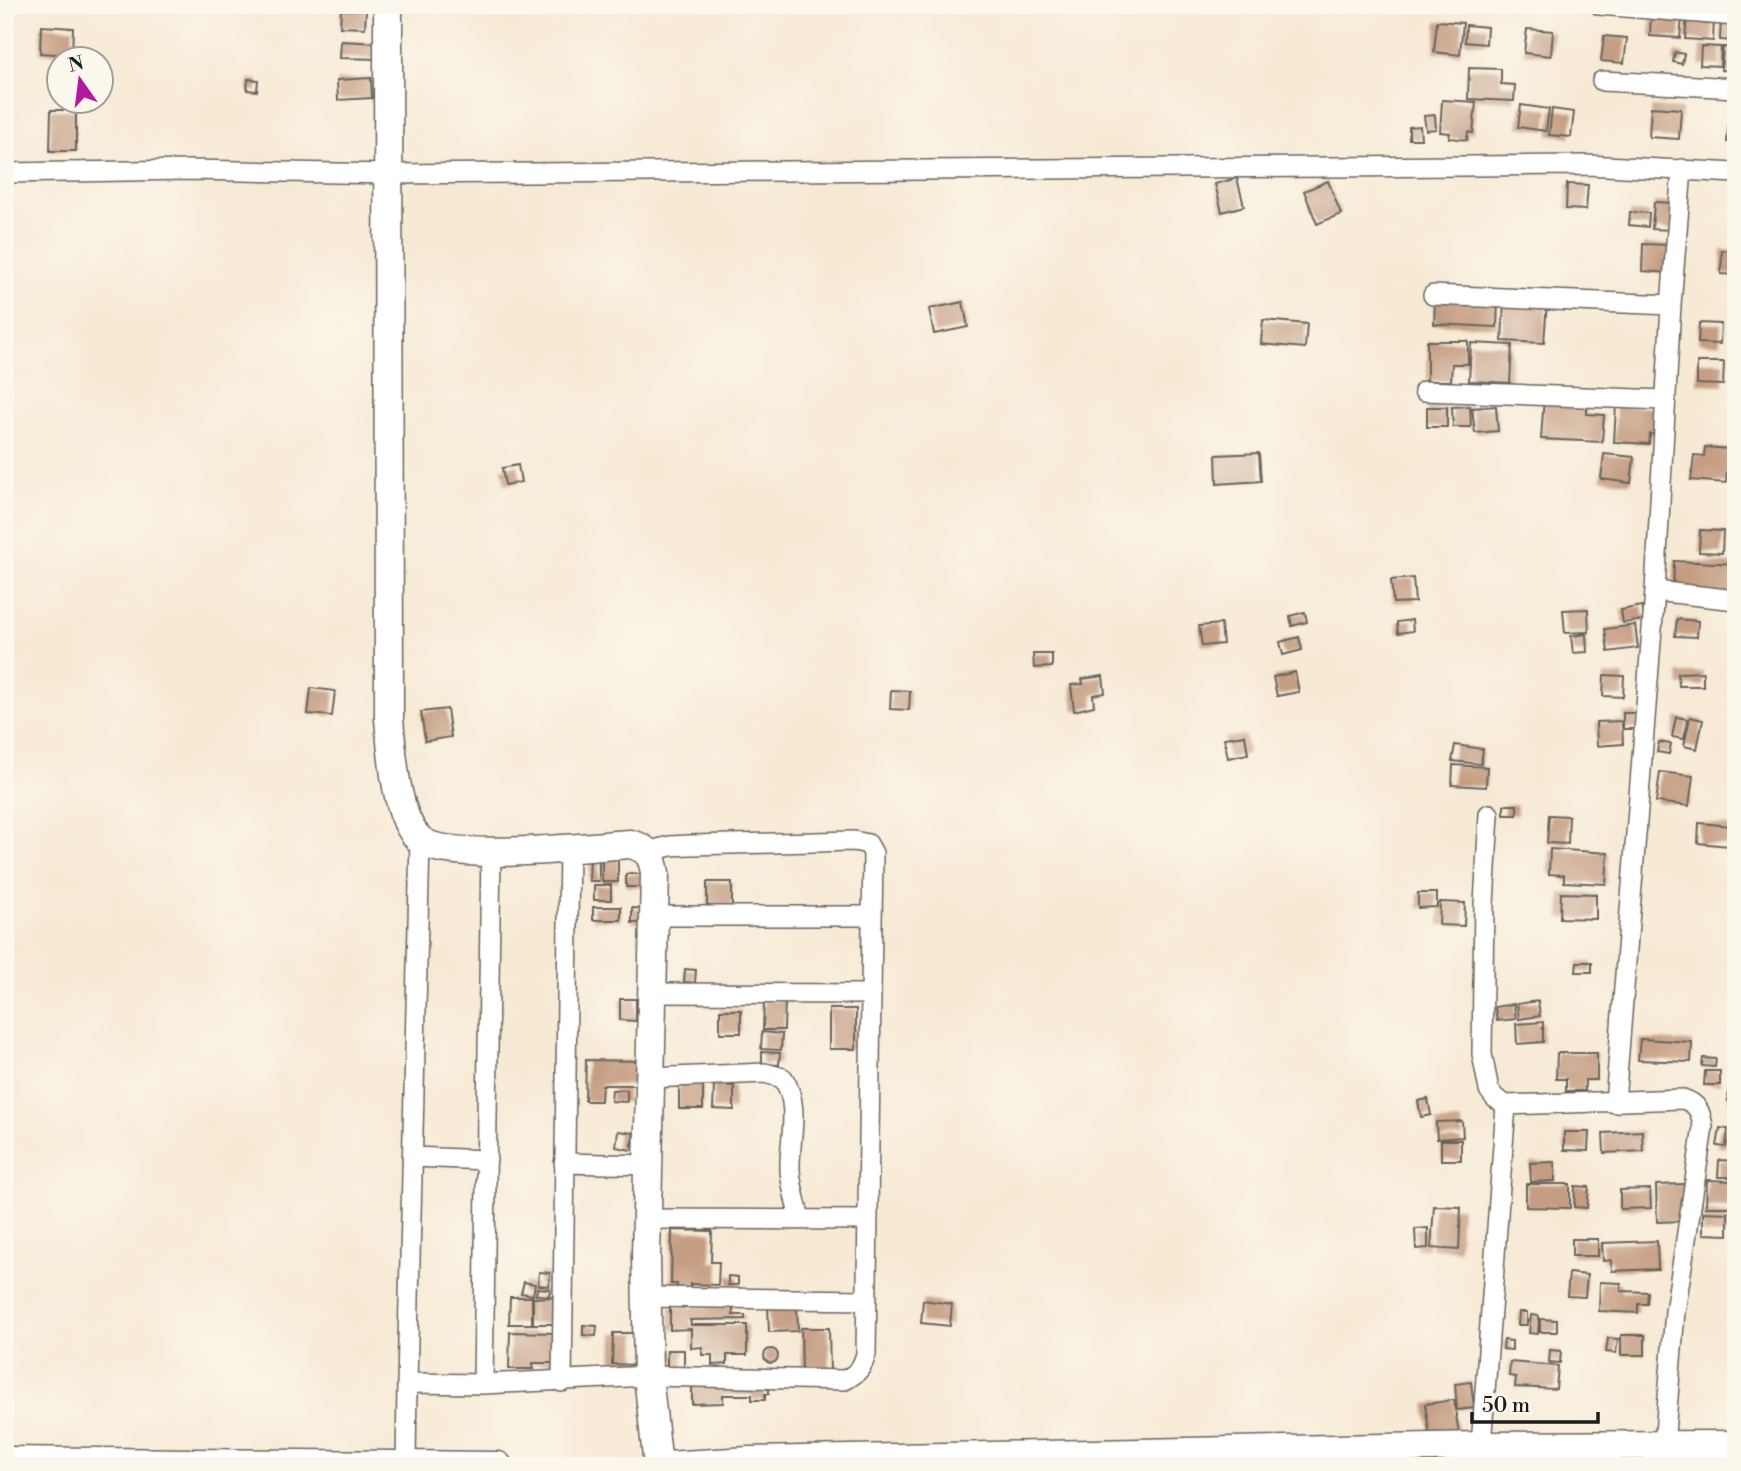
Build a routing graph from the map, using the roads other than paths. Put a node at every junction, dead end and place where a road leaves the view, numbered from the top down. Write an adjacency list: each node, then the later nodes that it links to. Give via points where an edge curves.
1 (388, 5): 9 (street)
2 (1600, 5): 3 (street)
3 (1736, 16)
4 (1602, 81): 5 (street)
5 (1736, 88)
6 (1682, 169): 8 (street); 9 (street, via 1587,165); 11 (street)
7 (5, 173): 9 (street)
8 (1736, 173)
9 (387, 174): 17 (street, via 389,719 398,791 410,829)
10 (1433, 295): 11 (street)
11 (1671, 305): 13 (street)
12 (1424, 391): 13 (street)
13 (1665, 400): 14 (street)
14 (1655, 592): 15 (street); 26 (street)
15 (1736, 600)
16 (1489, 814): 27 (street, via 1483,1066 1489,1090)
17 (420, 841): 19 (street, via 460,852); 28 (street)
18 (569, 847): 19 (street); 20 (street, via 630,844); 30 (street)
19 (491, 851): 29 (street)
20 (646, 852): 21 (street, via 654,859); 22 (street, via 690,845 868,844 873,853)
21 (654, 916): 22 (street); 23 (street)
22 (872, 916): 24 (street)
23 (652, 993): 24 (street); 25 (street)
24 (870, 994): 34 (street)
25 (650, 1078): 31 (street); 33 (street, via 765,1073 783,1078 793,1096 790,1167)
26 (1615, 1103): 27 (street); 43 (street, via 1683,1099 1702,1115 1675,1312)
27 (1506, 1105): 42 (street)
28 (412, 1157): 29 (street); 39 (street)
29 (487, 1160): 40 (street)
30 (564, 1163): 31 (street); 38 (street)
31 (648, 1164): 32 (street)
32 (647, 1219): 33 (street); 35 (street)
33 (800, 1219): 34 (street)
34 (867, 1220): 36 (street)
35 (647, 1297): 36 (street); 37 (street)
36 (866, 1300): 37 (street, via 863,1367 845,1380)
37 (648, 1376): 38 (street); 49 (street)
38 (562, 1382): 40 (street)
39 (407, 1383): 40 (street); 47 (street)
40 (483, 1384)
41 (1736, 1445): 43 (street)
42 (1481, 1446): 43 (street); 44 (street)
43 (1664, 1446)
44 (1342, 1457): 50 (street, via 775,1460)
45 (5, 1461): 46 (street)
46 (285, 1465): 47 (street)
47 (406, 1465): 48 (street)
48 (498, 1466)
49 (658, 1466)
50 (665, 1466)

